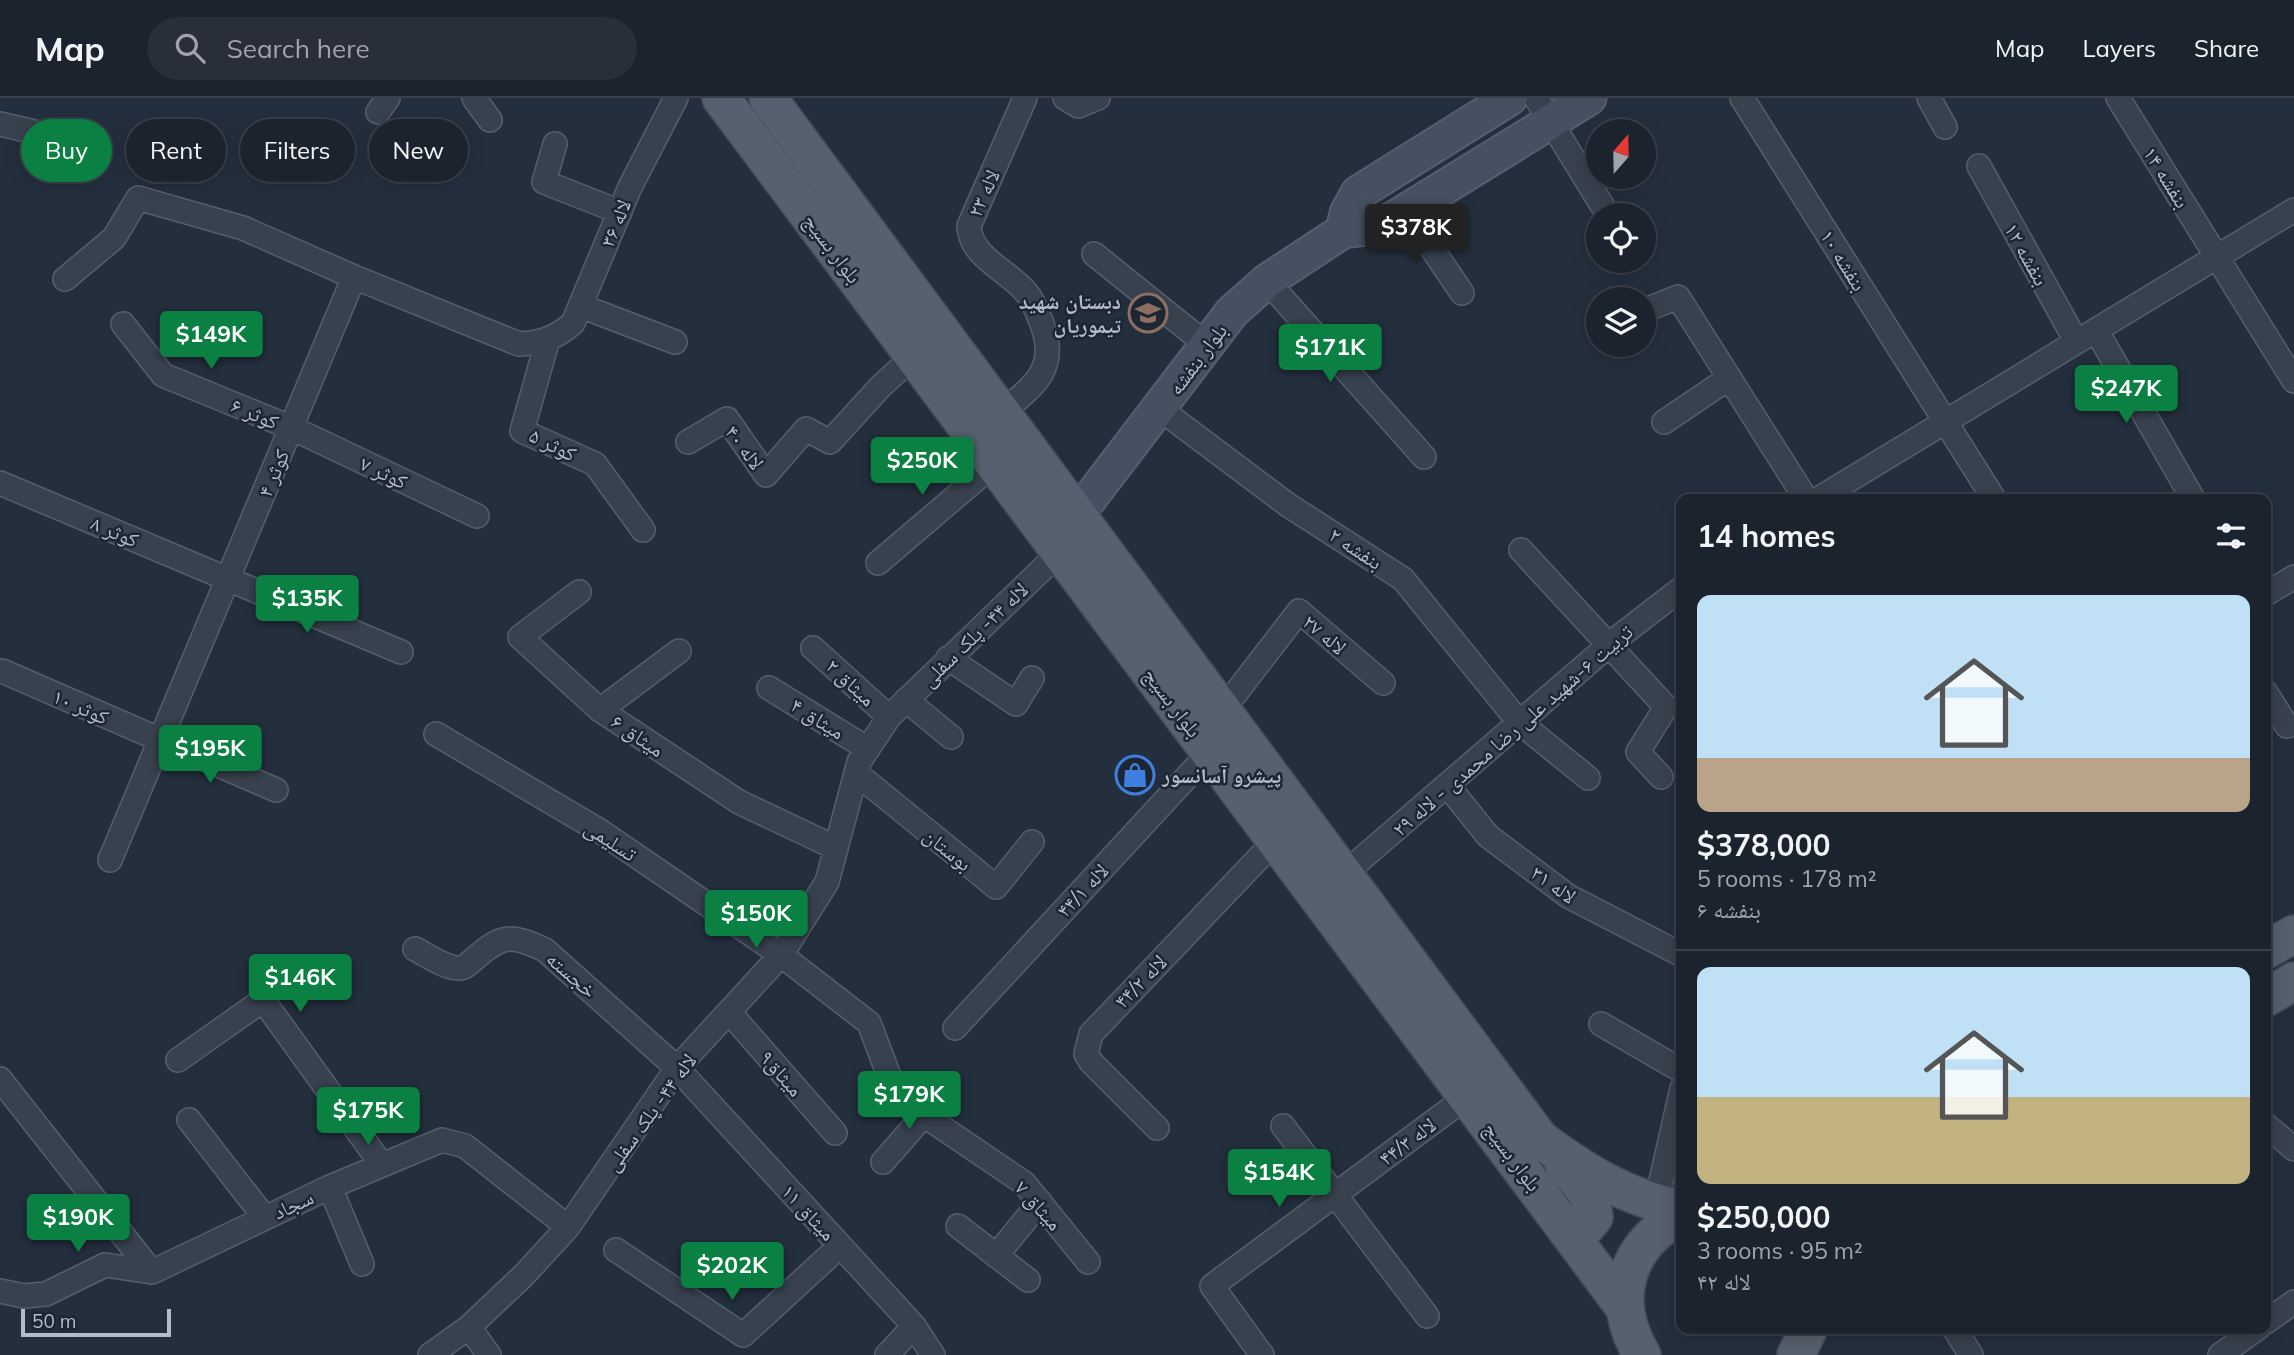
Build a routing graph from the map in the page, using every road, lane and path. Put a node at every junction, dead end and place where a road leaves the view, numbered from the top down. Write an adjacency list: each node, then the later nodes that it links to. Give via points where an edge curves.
1 (474, 98): 14 (street)
2 (676, 98): 23 (street, لاله ۳۶)
3 (721, 98): 38 (main road, بلوار بسیج)
4 (768, 98): 42 (main road, بلوار بسیج)
5 (1025, 98): 42 (street, لاله ۲۳, via 969,226 975,247 1029,297 1049,343 1041,378)
6 (1065, 98): 7 (street, via 1077,106)
7 (1098, 98)
8 (1510, 98): 24 (main road, via 1358,192)
9 (1589, 98): 13 (main road, بلوار بنفشه)
10 (1742, 98): 44 (street, بنفشه ۱۰)
11 (1929, 98): 16 (street)
12 (2118, 98): 26 (street, بنفشه ۱۴)
13 (1544, 110): 20 (street); 21 (main road, بلوار بنفشه)
14 (490, 120)
15 (0, 124): 17 (street)
16 (1945, 127)
17 (21, 129)
18 (555, 144): 23 (street, via 544,182)
19 (1979, 166): 34 (street, بنفشه ۱۲)
20 (1601, 203)
21 (1406, 210): 24 (main road, بلوار بنفشه, via 1368,228); 30 (street)
22 (2294, 210): 26 (street)
23 (620, 212): 31 (street, لاله ۳۶)
24 (1343, 231): 29 (main road, بلوار بنفشه)
25 (1094, 254): 37 (street)
26 (2217, 257): 34 (street); 40 (street, بنفشه ۱۴)
27 (354, 277): 28 (street, via 243,228 138,198 114,238); 35 (street, via 519,344); 45 (street, کوثر ۴)
28 (65, 279)
29 (1267, 281): 37 (main road, بلوار بنفشه, via 1232,312); 47 (street)
30 (1462, 293)
31 (581, 306): 35 (street, لاله ۳۶, via 573,323); 36 (street)
32 (1656, 306): 39 (street, via 1678,297)
33 (122, 324): 45 (street, کوثر ۶, via 163,374)
34 (2086, 335): 44 (street); 53 (street, بنفشه ۱۲)
35 (548, 339): 56 (street, کوثر ۵, via 522,431 595,464)
36 (675, 342)
37 (1207, 345): 41 (main road, بلوار بنفشه)
38 (914, 356): 46 (street, لاله ۴۰, via 830,442 806,429 766,475 727,419); 48 (main road, بلوار بسیج)
39 (1729, 378): 43 (street); 50 (street)
40 (2294, 381)
41 (1160, 409): 55 (main road, بلوار بنفشه); 79 (street, بنفشه ۲, via 1289,505 1403,579)
42 (1001, 413): 55 (main road, بلوار بسیج)
43 (1664, 422)
44 (1945, 422): 51 (street); 52 (street, بنفشه ۱۰)
45 (292, 428): 54 (street, کوثر ۷); 61 (street, کوثر ۴)
46 (688, 442)
47 (1424, 457)
48 (995, 463): 58 (main road, بلوار بسیج); 59 (street)
49 (0, 483): 61 (street, کوثر ۸)
50 (1802, 494)
51 (1826, 494)
52 (1991, 494)
53 (2190, 494)
54 (477, 516)
55 (1077, 516): 77 (main road, بلوار بسیج)
56 (643, 530)
57 (1521, 550): 65 (street)
58 (1060, 552): 69 (street, لاله ۴۴- پلک سفلی); 85 (main road, بلوار بسیج)
59 (878, 563)
60 (2294, 577): 62 (street)
61 (229, 578): 68 (street, کوثر ۸); 83 (street, کوثر ۴)
62 (2271, 591)
63 (579, 592): 76 (street, میثاق ۶, via 520,637)
64 (1676, 592): 65 (street, تربیت ۶-شهید علی رضا محمدی - لاله ۲۹)
65 (1609, 646): 79 (street, تربیت ۶-شهید علی رضا محمدی - لاله ۲۹); 87 (street, via 1666,707 1638,752)
66 (813, 648): 78 (street, میثاق ۲)
67 (679, 651): 76 (street)
68 (401, 652)
69 (948, 658): 71 (street, via 1016,704); 74 (street, لاله ۴۴- پلک سفلی)
70 (2, 671): 83 (street, کوثر ۱۰)
71 (1032, 678)
72 (1383, 683): 77 (street, لاله ۲۷, via 1299,611)
73 (769, 688): 84 (street, میثاق ۴)
74 (906, 700): 78 (street, لاله ۴۴- پلک سفلی); 82 (street)
75 (2271, 701): 80 (street)
76 (600, 710): 93 (street, میثاق ۶, via 739,802)
77 (1222, 711): 95 (main road, بلوار بسیج)
78 (888, 717): 84 (street, لاله ۴۴- پلک سفلی)
79 (1519, 722): 88 (street, بنفشه ۲); 89 (street, تربیت ۶-شهید علی رضا محمدی - لاله ۲۹)
80 (2287, 726)
81 (436, 734): 98 (street, تسلیمی, via 600,831)
82 (951, 737)
83 (161, 740): 90 (street, کوثر ۱۰); 94 (street, کوثر ۴)
84 (867, 748): 86 (street, لاله ۴۴- پلک سفلی)
85 (1210, 752): 91 (main road, بلوار بسیج); 103 (street, لاله ۴۴/۱)
86 (856, 773): 92 (street, بوستان, via 996,887); 93 (street, لاله ۴۴- پلک سفلی)
87 (1661, 777)
88 (1588, 778)
89 (1447, 785): 95 (street, تربیت ۶-شهید علی رضا محمدی - لاله ۲۹); 97 (street, لاله ۳۱, via 1488,836 1568,896)
90 (276, 790)
91 (1276, 840): 108 (main road, بلوار بسیج); 112 (street, لاله ۴۴/۲, via 1091,1034 1086,1054 1091,1062)
92 (1031, 842)
93 (836, 848): 98 (street, لاله ۴۴- پلک سفلی, via 827,882)
94 (110, 860)
95 (1344, 874): 115 (main road, بلوار بسیج)
96 (415, 948): 105 (street, خجسته, via 460,968 490,944 520,938 545,950)
97 (1676, 952)
98 (781, 955): 101 (street, لاله ۴۴- پلک سفلی); 109 (street, میثاق ۷, via 869,1023 897,1097)
99 (2294, 981): 100 (main road)
100 (2271, 995)
101 (729, 1012): 105 (street, لاله ۴۴- پلک سفلی); 114 (street, میثاق۹)
102 (1601, 1024): 106 (street)
103 (954, 1028)
104 (178, 1060): 118 (street, via 263,1000)
105 (677, 1068): 126 (street, لاله ۴۴- پلک سفلی); 128 (street, میثاق ۱۱)
106 (1676, 1068)
107 (0, 1079): 133 (street)
108 (1468, 1096): 121 (street, لاله ۴۴/۳); 127 (main road, بلوار بسیج)
109 (924, 1115): 117 (street); 122 (street, میثاق ۷, via 1024,1183)
110 (189, 1120): 124 (street)
111 (1283, 1126): 121 (street)
112 (1157, 1128)
113 (2271, 1129): 116 (street)
114 (835, 1133)
115 (1540, 1139): 123 (main road, بلوار بسیج, via 1588,1174 1626,1194); 127 (main road, via 1590,1195 1594,1217 1586,1227)
116 (2294, 1149)
117 (883, 1162)
118 (382, 1165): 120 (street, سجاد); 126 (street, سجاد, via 442,1140 465,1146)
119 (1676, 1169): 123 (street)
120 (330, 1186): 124 (street, سجاد); 132 (street)
121 (1335, 1195): 138 (street); 149 (street, لاله ۴۴/۳, via 1212,1286)
122 (1040, 1202): 130 (street); 131 (street, میثاق ۷)
123 (1673, 1209): 137 (main road, via 1640,1248 1627,1276)
124 (265, 1218): 133 (street, سجاد)
125 (958, 1226): 130 (street)
126 (568, 1227): 141 (street, لاله ۴۴- پلک سفلی)
127 (1569, 1231): 137 (main road, بلوار بسیج)
128 (840, 1246): 129 (street, via 743,1335); 140 (street, میثاق ۱۱)
129 (616, 1250)
130 (996, 1256): 134 (street)
131 (1088, 1262)
132 (362, 1264)
133 (152, 1272): 135 (street, via 105,1265 46,1294)
134 (1028, 1280)
135 (0, 1292)
136 (2294, 1302): 139 (street)
137 (1624, 1307): 150 (main road, via 1630,1336)
138 (1427, 1315)
139 (2271, 1318)
140 (914, 1326): 147 (street); 148 (street, میثاق ۱۱)
141 (469, 1327): 145 (street, لاله ۴۴- پلک سفلی); 146 (street)
142 (1806, 1334): 151 (main road)
143 (1958, 1334): 152 (street)
144 (2250, 1334): 153 (street)
145 (430, 1355)
146 (489, 1355)
147 (887, 1355)
148 (933, 1355)
149 (1262, 1355)
150 (1642, 1355)
151 (1796, 1355)
152 (1971, 1355)
153 (2220, 1355)

